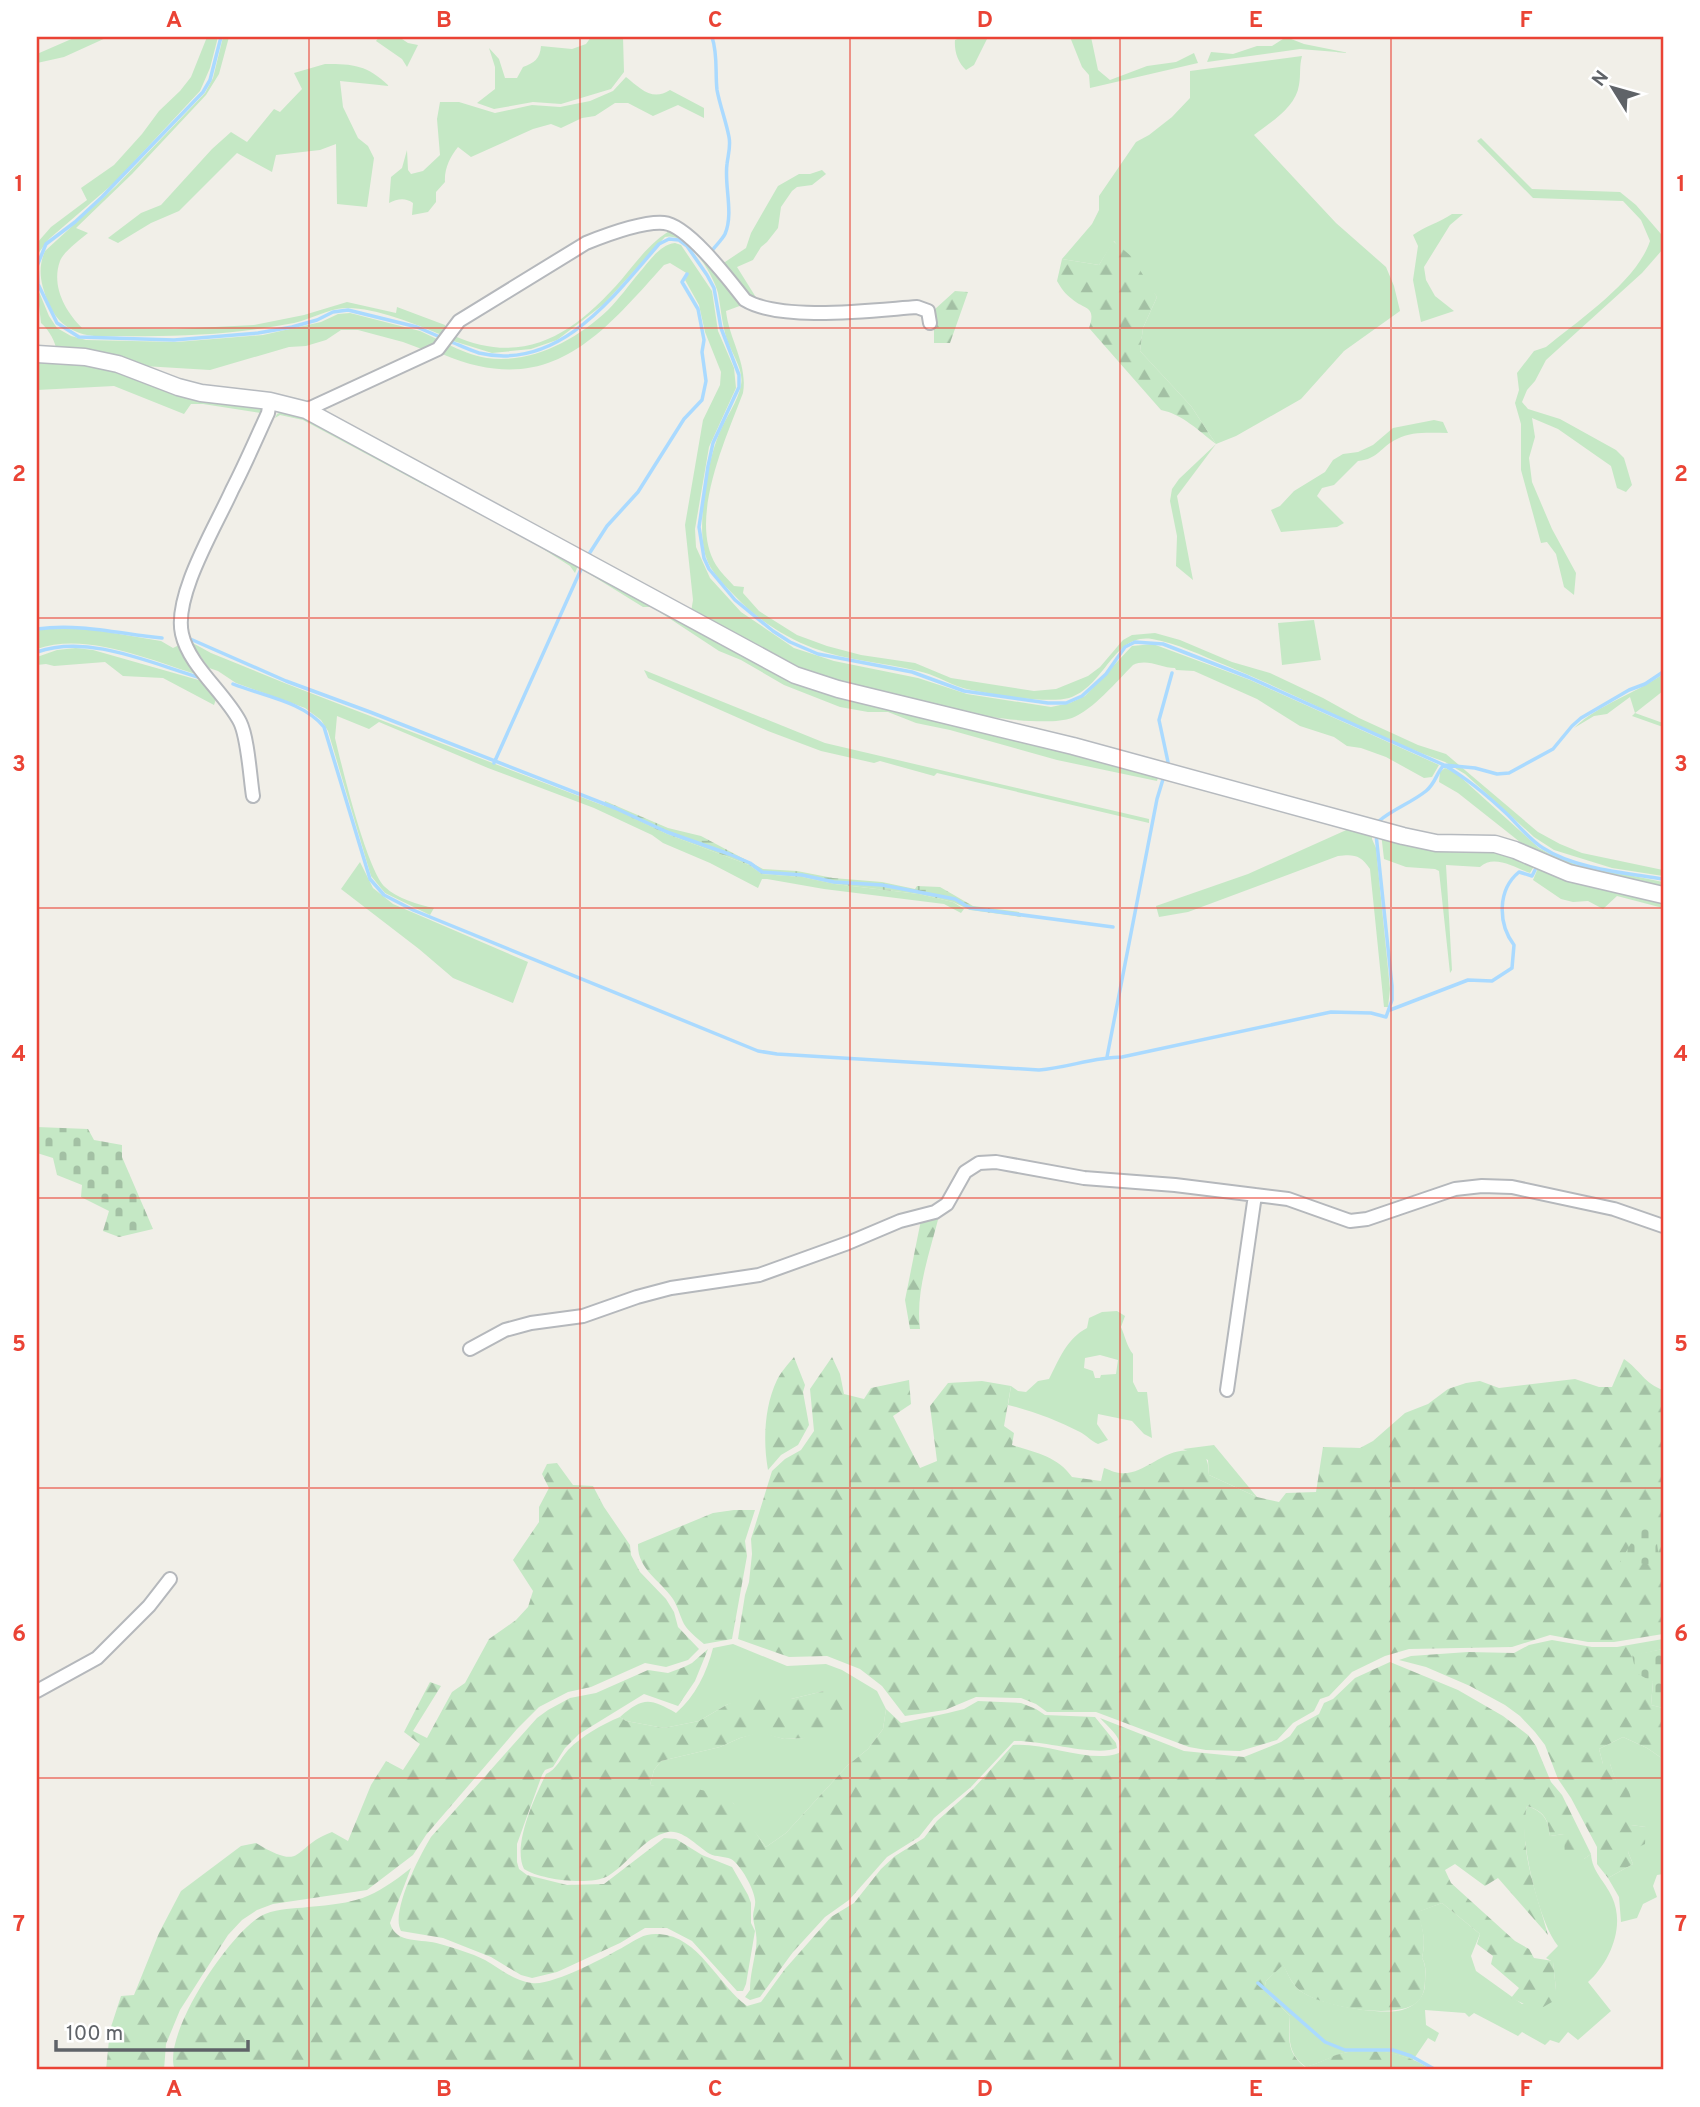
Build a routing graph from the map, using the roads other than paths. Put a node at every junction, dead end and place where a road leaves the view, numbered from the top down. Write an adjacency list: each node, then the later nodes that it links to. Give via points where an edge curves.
1 (930, 323): 4 (street, via 928,311 917,306 844,311 757,307 745,300 682,230 665,223 647,225 586,243 459,321 438,349)
2 (37, 354): 3 (street, via 85,357 201,393)
3 (270, 401): 4 (street); 5 (street, via 195,568 180,617 189,652 242,726)
4 (306, 410): 6 (street, via 795,675 1403,836 1515,849 1569,873)
5 (253, 796)
6 (1663, 895)
7 (1255, 1195): 8 (street, via 1288,1199 1350,1221 1455,1189 1512,1187 1615,1209); 9 (street, via 979,1163 965,1172 947,1204 927,1215 759,1275 671,1288 583,1315 531,1323 505,1330); 10 (street)
8 (1663, 1226)
9 (470, 1349)
10 (1227, 1390)
11 (170, 1579): 12 (street, via 97,1658)
12 (37, 1691)

